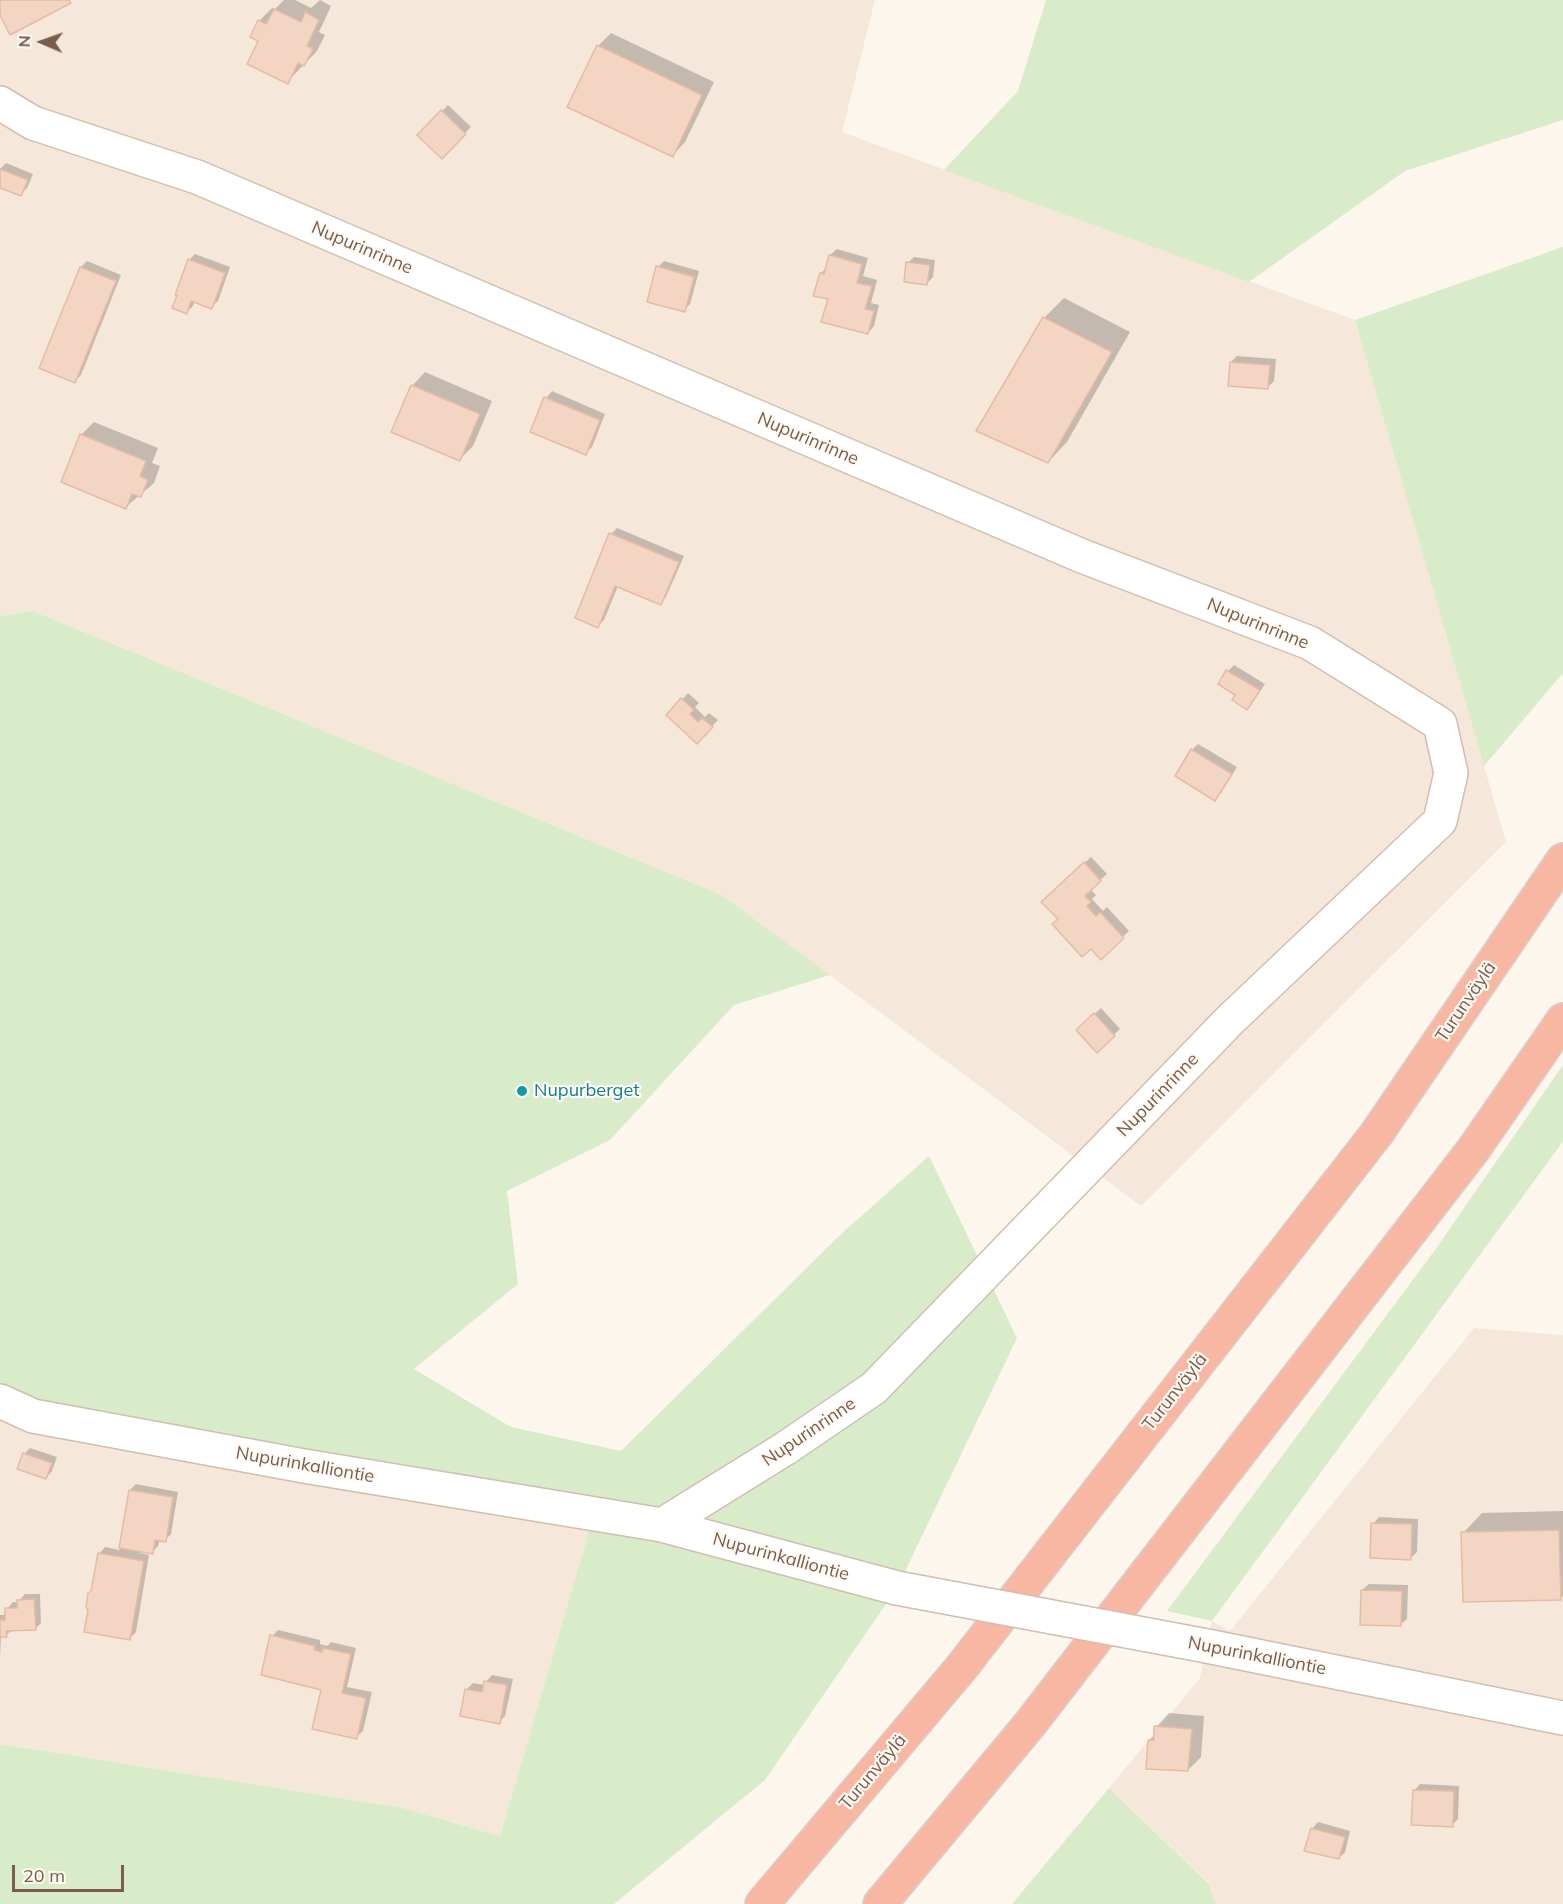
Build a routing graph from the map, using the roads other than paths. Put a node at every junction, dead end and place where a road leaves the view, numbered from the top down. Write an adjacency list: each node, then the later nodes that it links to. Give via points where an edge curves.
1 (0, 103): 5 (street, Nupurinrinne, via 33,123 197,177 1082,556 1310,643 1440,724 1451,773 1440,821 1230,1020 874,1388)
2 (1563, 860): 7 (highway, Turunväylä, via 1377,1133 961,1668)
3 (1563, 1020): 8 (highway, via 1473,1150 1045,1705)
4 (0, 1401): 5 (street, Nupurinkalliontie, via 33,1416)
5 (662, 1525): 6 (street, Nupurinkalliontie, bridge, via 897,1588)
6 (1563, 1718)
7 (762, 1904)
8 (880, 1904)

